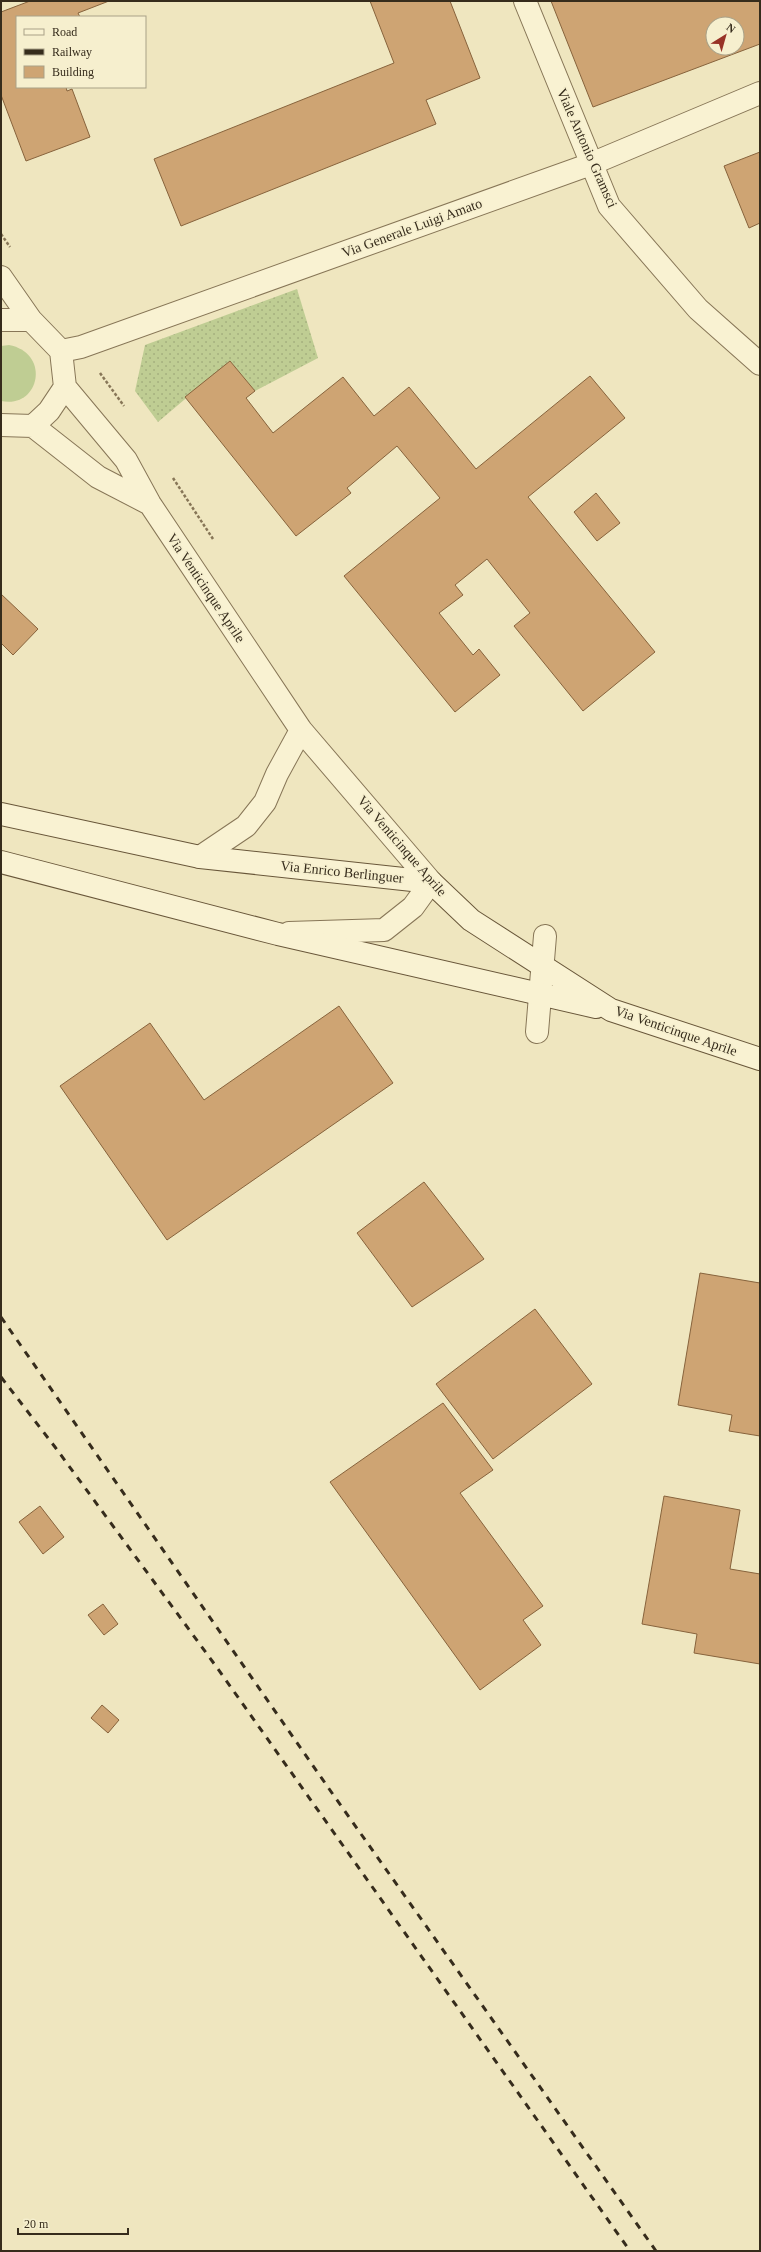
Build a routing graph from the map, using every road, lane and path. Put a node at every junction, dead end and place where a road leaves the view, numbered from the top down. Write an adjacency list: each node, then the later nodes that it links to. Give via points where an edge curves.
1 (525, 1): 3 (street, Viale Antonio Gramsci)
2 (760, 93): 3 (street, Via Generale Luigi Amato)
3 (591, 164): 7 (street, Via Generale Luigi Amato, via 81,347); 8 (street, Viale Antonio Gramsci, via 609,206 698,309)
4 (1, 277): 6 (street)
5 (1, 320): 6 (street)
6 (31, 320): 7 (street)
7 (61, 351): 9 (street)
8 (760, 364)
9 (65, 387): 11 (street, via 49,411); 13 (street, Via Venticinque Aprile, via 126,460)
10 (1, 424): 11 (street)
11 (33, 426): 13 (street, Via Venticinque Aprile, via 98,477)
12 (169, 471): 14 (path)
13 (150, 504): 15 (street, Via Venticinque Aprile)
14 (217, 545)
15 (301, 730): 17 (street, via 265,802 246,826); 19 (street, Via Venticinque Aprile)
16 (1, 814): 17 (street, Via Enrico Berlinguer)
17 (200, 857): 19 (street, Via Enrico Berlinguer)
18 (1, 862): 20 (street, Via Enrico Berlinguer)
19 (431, 882): 20 (street, Via Enrico Berlinguer, via 413,907 384,930); 22 (street, Via Venticinque Aprile, via 471,920)
20 (278, 934): 23 (street, Via Enrico Berlinguer)
21 (545, 936): 22 (street)
22 (542, 966): 23 (street); 24 (street, Via Venticinque Aprile)
23 (540, 994): 24 (street, Via Enrico Berlinguer); 25 (street)
24 (611, 1010): 26 (street, Via Venticinque Aprile)
25 (537, 1032)
26 (760, 1058)

